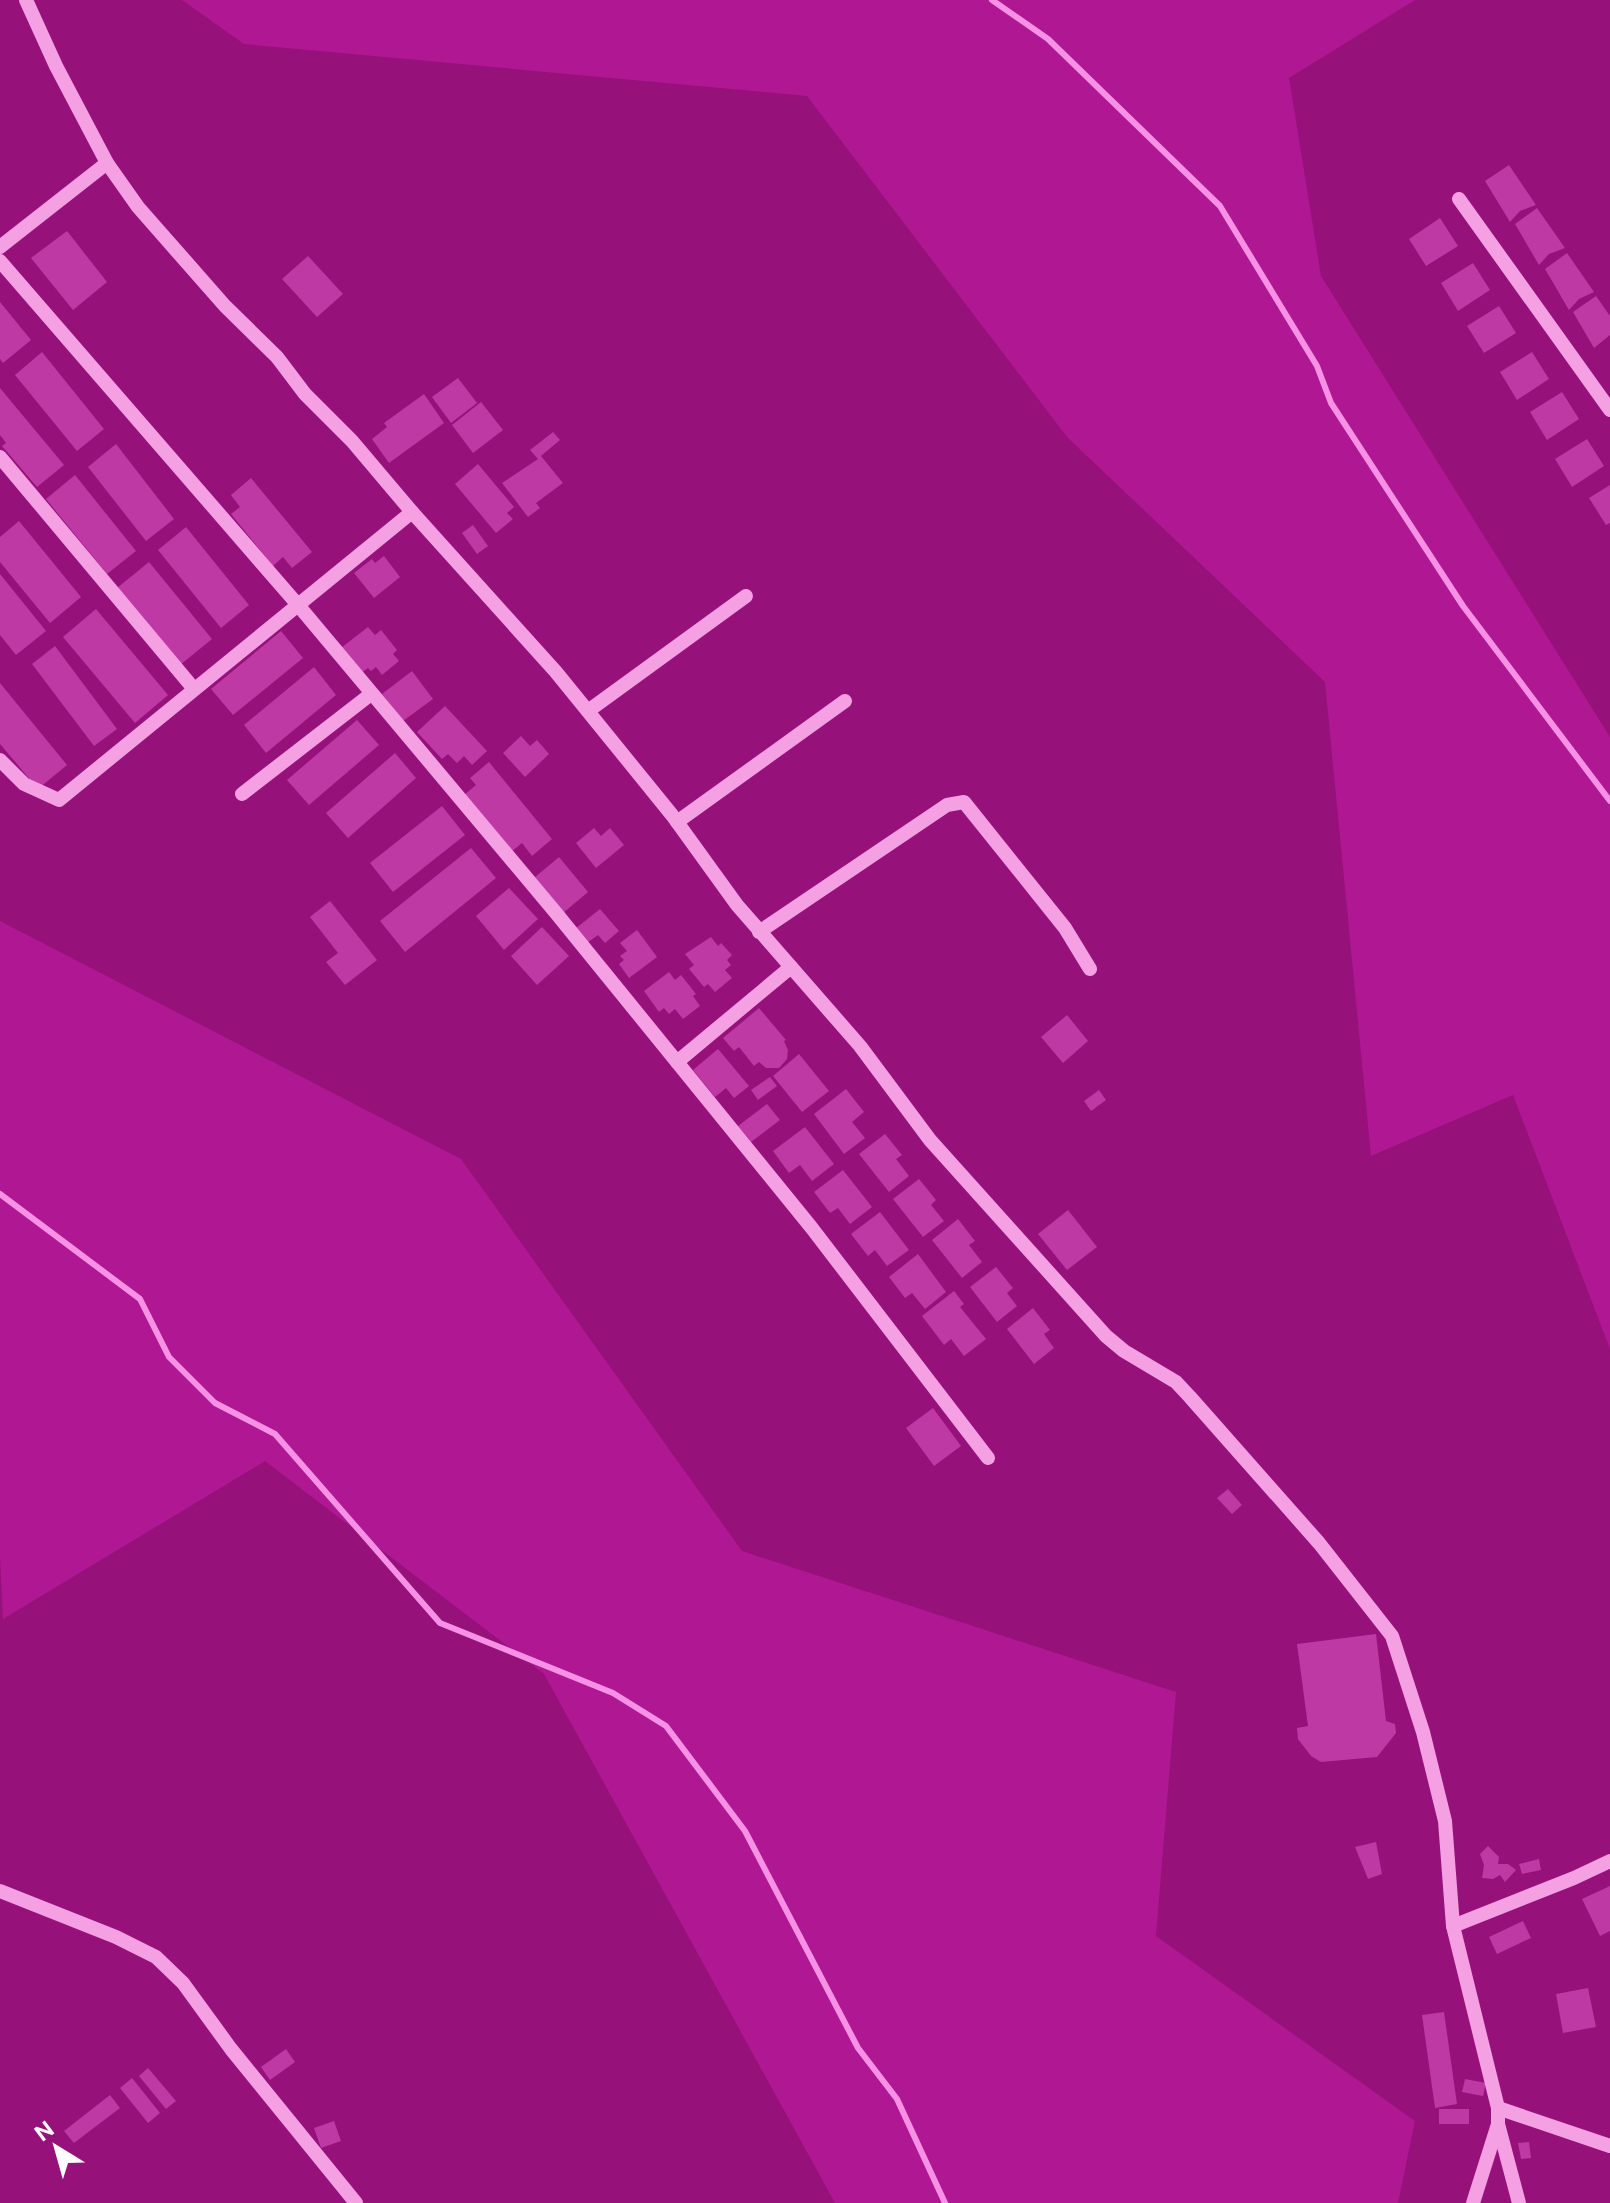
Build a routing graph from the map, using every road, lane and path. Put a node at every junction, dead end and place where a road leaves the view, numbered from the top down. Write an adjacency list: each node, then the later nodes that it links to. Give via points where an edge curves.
1 (26, 0): 2 (street)
2 (107, 163): 4 (street); 8 (street, via 138,207)
3 (1459, 199): 6 (street)
4 (0, 247)
5 (0, 261): 10 (street)
6 (1610, 410)
7 (0, 457): 11 (street)
8 (412, 512): 10 (street); 14 (street)
9 (746, 596): 14 (street)
10 (298, 605): 11 (street); 12 (street)
11 (194, 689): 15 (street, via 59,800 24,784)
12 (371, 694): 16 (street); 21 (street)
13 (845, 701): 17 (street)
14 (588, 711): 17 (street)
15 (0, 760)
16 (242, 794)
17 (677, 822): 18 (street)
18 (759, 932): 19 (street); 20 (street, via 947,805 964,802 1065,928)
19 (791, 967): 21 (street); 25 (street, via 982,1198 1106,1336 1176,1382 1319,1543 1392,1636 1445,1821)
20 (1090, 969)
21 (677, 1062): 22 (street)
22 (988, 1458)
23 (1610, 1861): 25 (street)
24 (0, 1891): 29 (street, via 156,1957 183,1983)
25 (1453, 1926): 26 (street)
26 (1498, 2108): 27 (street); 28 (street)
27 (1498, 2124): 30 (street); 31 (street)
28 (1610, 2146)
29 (356, 2203)
30 (1473, 2203)
31 (1519, 2203)

